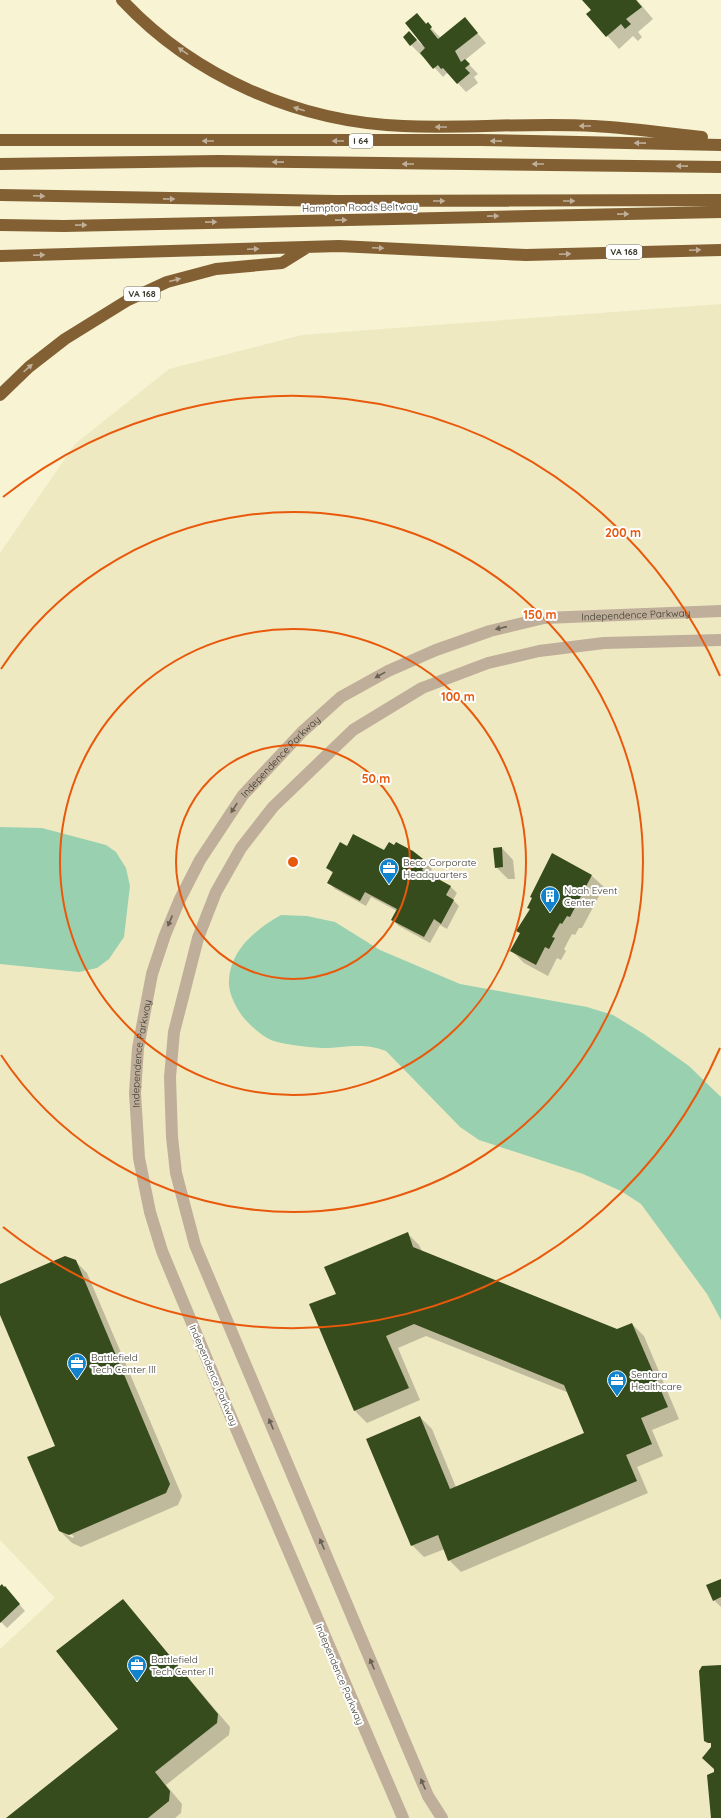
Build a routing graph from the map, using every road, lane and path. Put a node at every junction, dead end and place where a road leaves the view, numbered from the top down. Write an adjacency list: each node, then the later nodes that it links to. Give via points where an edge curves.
1 (122, 0): 2 (highway, one-way to 1, via 594,126 402,126 329,118 281,104 223,77 160,35)
2 (721, 139)
3 (0, 140): 4 (highway, I 64, one-way to 3, via 481,140)
4 (721, 145)
5 (0, 164): 6 (highway, one-way to 5, via 219,161)
6 (721, 166)
7 (0, 195): 8 (highway, one-way to 8, via 336,201)
8 (721, 200)
9 (721, 212): 10 (highway, Hampton Roads Beltway, one-way to 9)
10 (0, 225)
11 (308, 247): 12 (highway, VA 168, one-way to 12, via 339,246 526,255); 13 (highway, one-way to 11); 14 (highway, VA 168, one-way to 11, via 28,367 64,339 128,300 167,282 216,269 282,263)
12 (721, 250)
13 (0, 256)
14 (0, 395)
15 (721, 611): 17 (street, Independence Parkway, one-way to 17, via 544,618 490,631 436,650 388,671 341,697 302,732 243,794 200,860 180,899 164,935 152,974 138,1048 136,1093 139,1158 150,1212 162,1251 228,1410)
16 (721, 640): 18 (street, one-way to 16, via 428,1796 195,1245 176,1173 172,1137 170,1077 174,1032 182,993 198,938 216,892 241,848 273,807 353,730 422,688 495,661 539,651 604,643)
17 (403, 1818)
18 (442, 1818)

